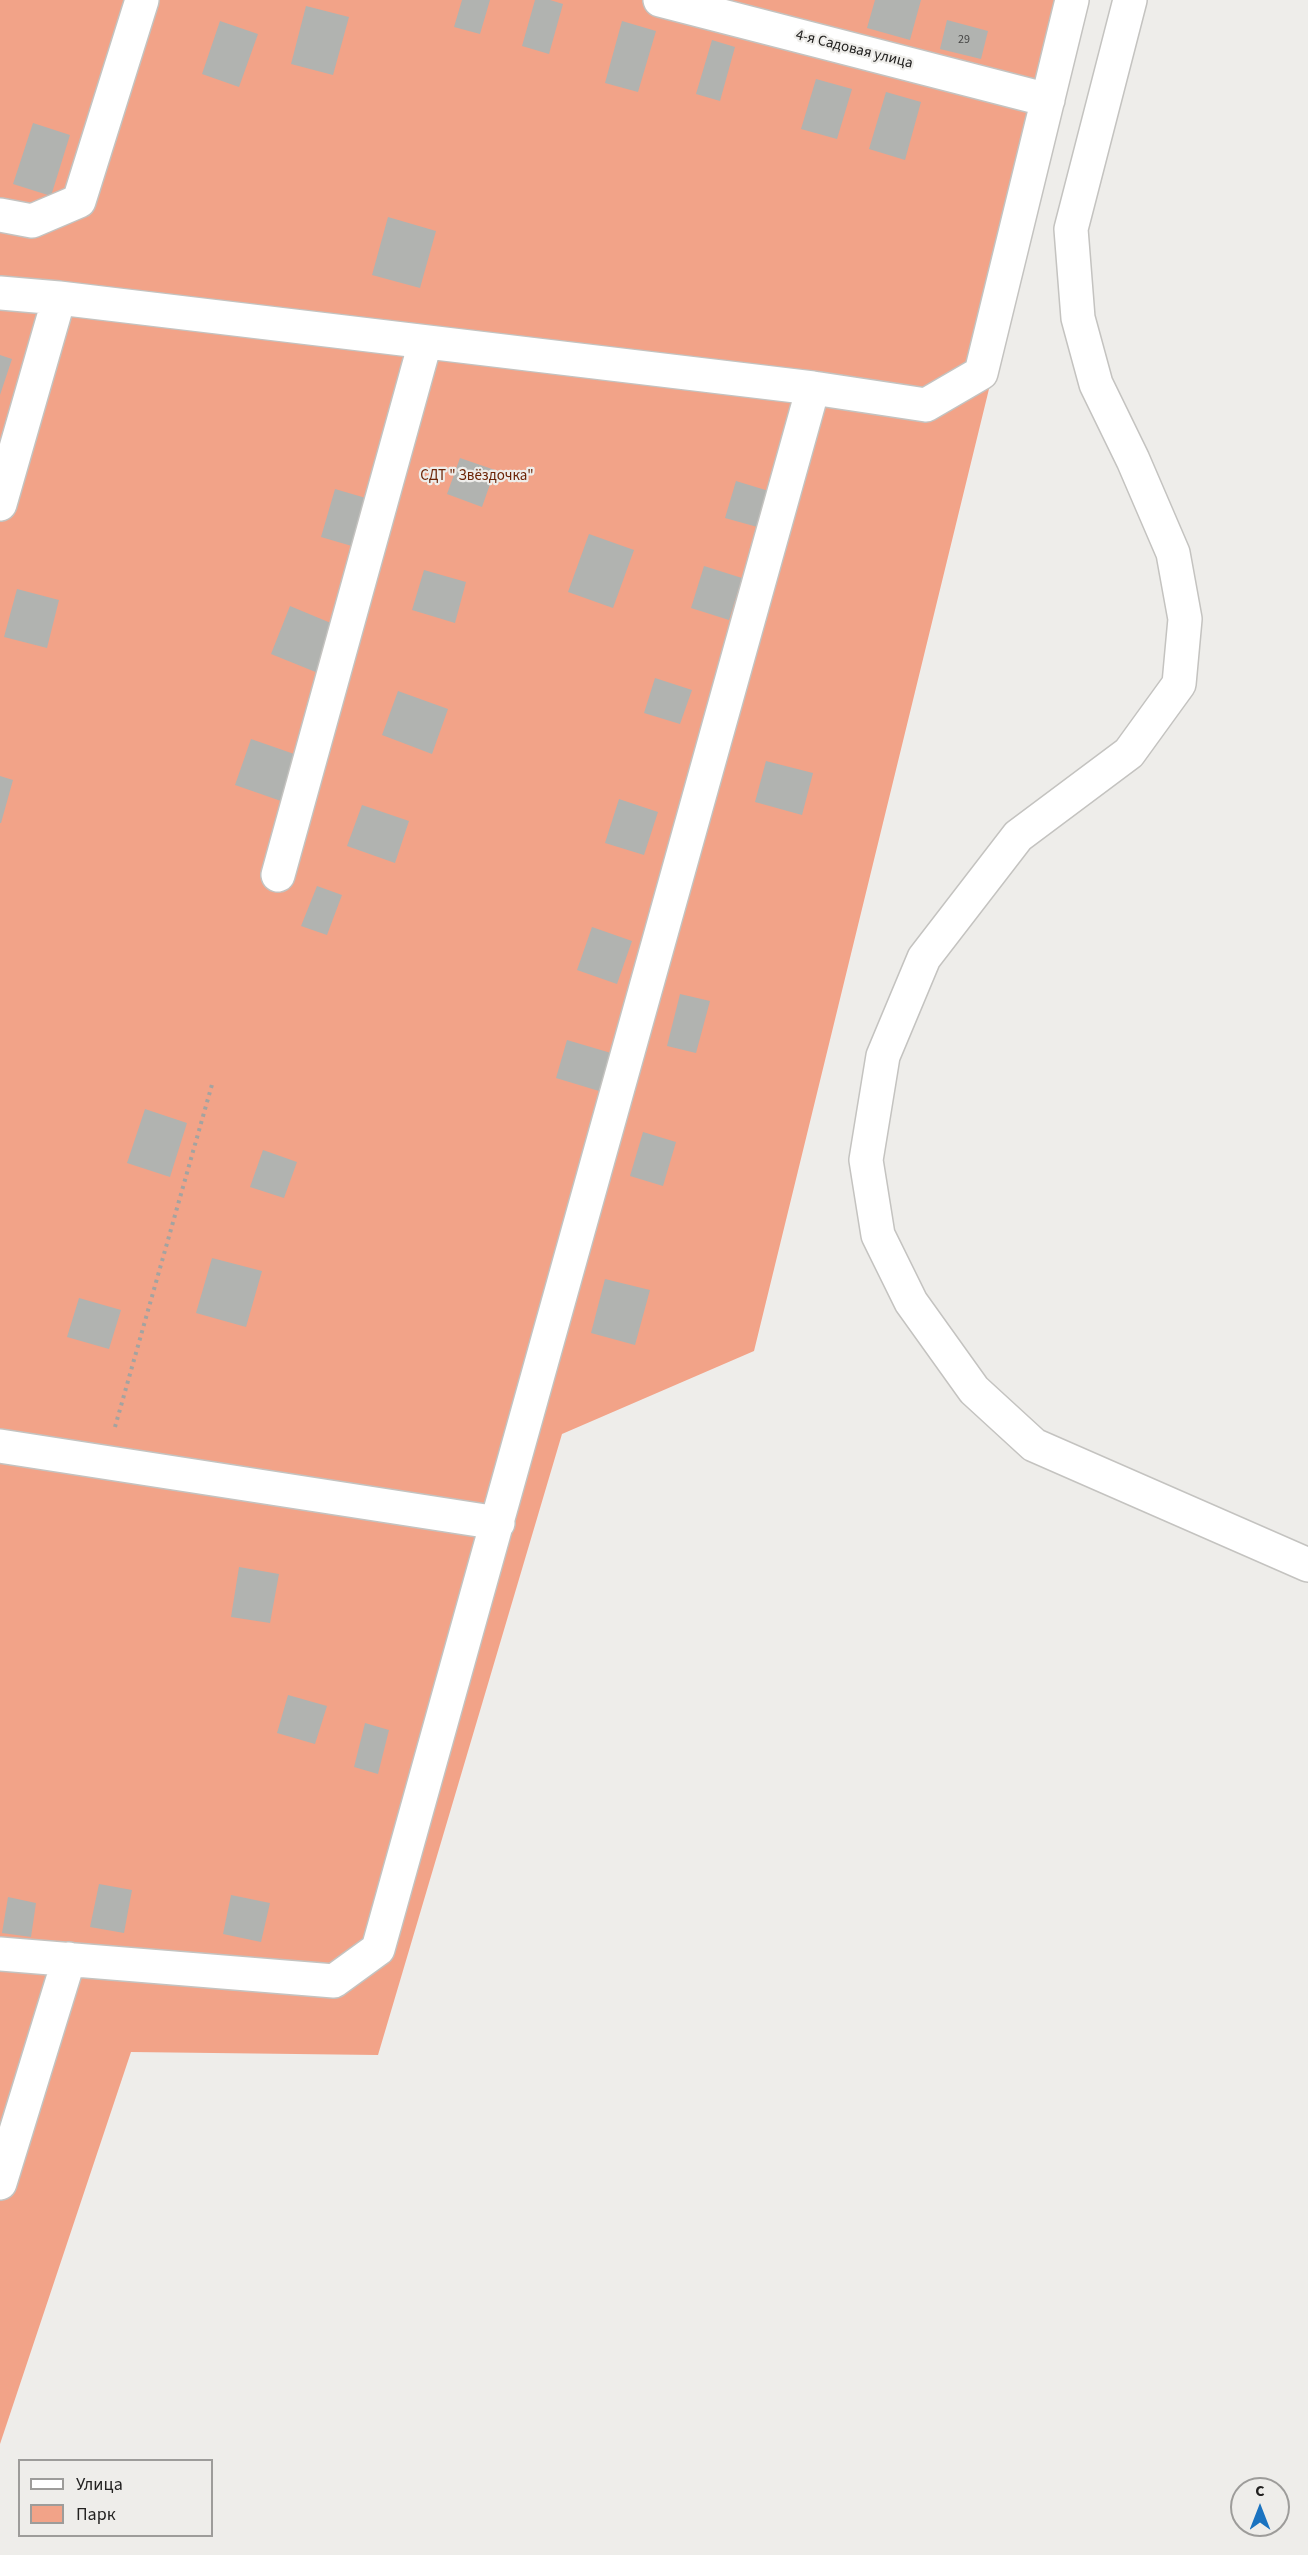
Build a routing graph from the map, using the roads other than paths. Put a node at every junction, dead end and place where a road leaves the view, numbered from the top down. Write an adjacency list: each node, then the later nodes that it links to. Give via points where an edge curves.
1 (142, 0): 6 (lane, via 79,201 32,221)
2 (660, 0): 5 (lane, 4-я Садовая улица)
3 (1072, 0): 5 (lane)
4 (1130, 0): 15 (lane, via 1071,229 1078,318 1096,384 1173,553 1185,619 1179,684 1129,753 1018,836 924,958 883,1056 866,1160 878,1235 911,1302 974,1390 1034,1445)
5 (1048, 100): 10 (lane, via 981,372 926,405)
6 (0, 215)
7 (0, 293): 8 (lane)
8 (59, 298): 9 (lane); 11 (lane)
9 (425, 343): 10 (lane); 12 (lane)
10 (813, 388): 14 (lane)
11 (0, 504)
12 (278, 875)
13 (0, 1446): 14 (lane)
14 (498, 1523): 17 (lane, via 378,1949 334,1982)
15 (1308, 1566)
16 (0, 1954): 17 (lane)
17 (69, 1959): 18 (lane)
18 (0, 2183)

